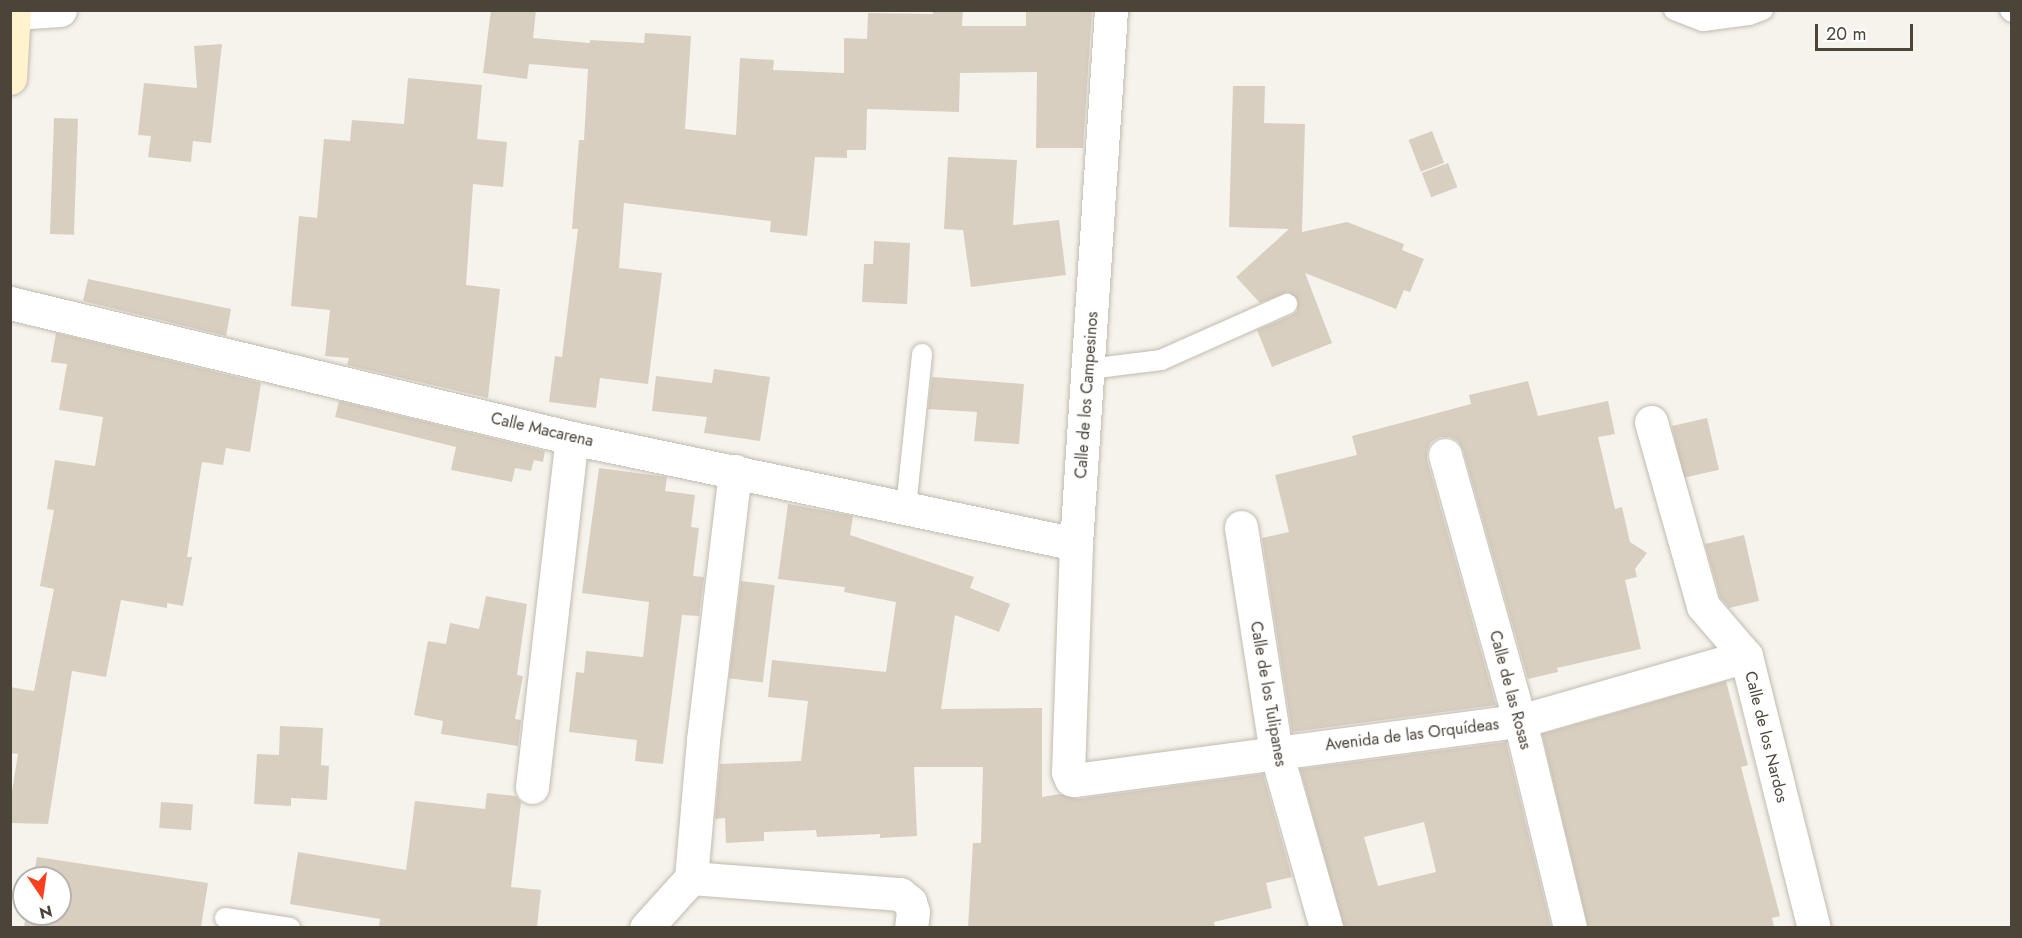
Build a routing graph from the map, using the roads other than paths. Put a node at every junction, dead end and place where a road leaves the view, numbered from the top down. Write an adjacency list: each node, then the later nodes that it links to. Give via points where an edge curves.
1 (60, 10): 5 (street)
2 (1111, 10): 10 (street, Calle de los Campesinos)
3 (1674, 10): 4 (lane, via 1703,21)
4 (1763, 10)
5 (14, 12): 6 (main road)
6 (10, 78)
7 (10, 303): 12 (street, Calle Macarena)
8 (1287, 304): 10 (lane, via 1161,360)
9 (922, 354): 15 (lane)
10 (1089, 369): 17 (street, Calle de los Campesinos)
11 (1651, 422): 18 (street, Calle de los Nardos, via 1703,606)
12 (572, 438): 14 (street, Calle Macarena); 22 (street)
13 (1445, 454): 19 (street, Calle de las Rosas)
14 (735, 471): 15 (street, Calle Macarena); 23 (street)
15 (906, 507): 17 (street, Calle Macarena)
16 (1240, 527): 20 (street, Calle de los Tulipanes)
17 (1076, 544): 21 (street, Calle de los Campesinos, via 1068,772)
18 (1746, 656): 19 (street, Avenida de las Orquídeas); 30 (street, Calle de los Nardos)
19 (1520, 721): 20 (street, Avenida de las Orquídeas); 29 (street, Calle de las Rosas)
20 (1276, 752): 21 (street, Avenida de las Orquídeas); 28 (street, Calle de los Tulipanes)
21 (1071, 779)
22 (531, 787)
23 (692, 878): 26 (street); 27 (street, via 900,894 910,902)
24 (225, 918): 25 (lane)
25 (290, 927)
26 (645, 927)
27 (911, 927)
28 (1326, 927)
29 (1570, 927)
30 (1814, 927)

